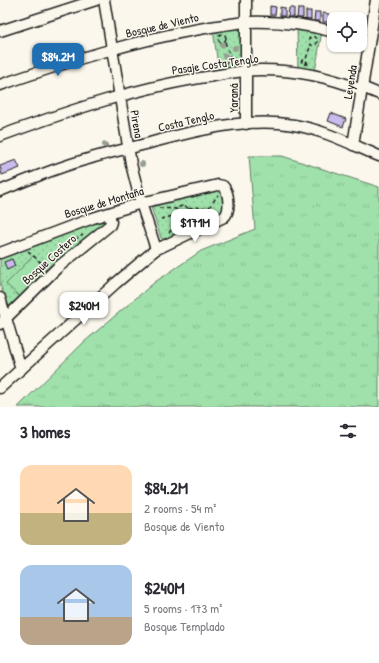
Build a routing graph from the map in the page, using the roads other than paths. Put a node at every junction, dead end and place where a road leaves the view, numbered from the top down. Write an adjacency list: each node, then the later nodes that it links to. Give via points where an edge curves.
1 (246, 0): 5 (street, Yaraná)
2 (376, 0): 4 (street, Leyenda)
3 (104, 1): 6 (street); 9 (street, Pirena)
4 (376, 18): 8 (street, Leyenda)
5 (246, 22): 7 (street, Bosque de Viento, via 295,25); 9 (street, Bosque de Viento, via 163,36); 11 (street, Yaraná)
6 (0, 30)
7 (327, 31)
8 (367, 35)
9 (111, 50): 12 (street, Bosque de Viento); 15 (street, Pirena)
10 (364, 52): 13 (street, Leyenda)
11 (246, 71): 13 (street, Pasaje Costa Tenglo, via 277,70 315,75); 15 (street, Pasaje Costa Tenglo, via 162,85); 16 (street, Yaraná)
12 (0, 86)
13 (362, 88): 14 (street, Pasaje Costa Tenglo); 18 (street, Leyenda)
14 (379, 94)
15 (119, 98): 17 (street, Pasaje Costa Tenglo, via 40,121); 19 (street, Pirena)
16 (246, 124): 18 (street, Costa Tenglo, via 293,125 321,132); 19 (street, Costa Tenglo, via 200,130)
17 (0, 136)
18 (353, 145): 20 (street, Costa Tenglo)
19 (128, 148): 21 (street, Costa Tenglo, via 62,167); 22 (street, Pirena)
20 (379, 156)
21 (0, 190)
22 (141, 204): 23 (street, Bosque de Montaña); 24 (street, Pirena); 24 (street, Bosque de Montaña, via 218,190 223,186 226,191 228,210 224,217)
23 (110, 213): 25 (street, Bosque de Montaña); 27 (street, Bosque Costero, via 110,225 54,271)
24 (156, 250): 28 (street, via 116,282)
25 (0, 253)
26 (0, 298): 27 (street)
27 (3, 322): 28 (street)
28 (21, 369): 29 (street)
29 (0, 388)

